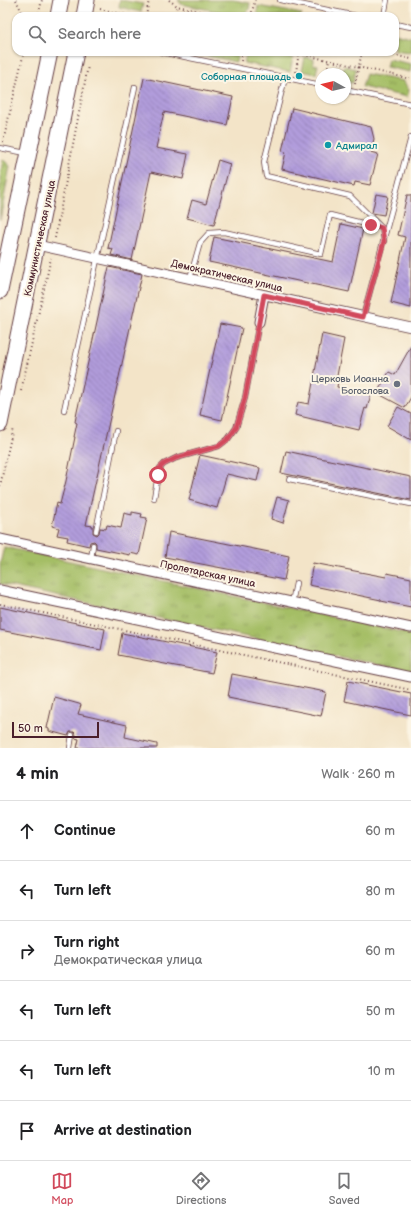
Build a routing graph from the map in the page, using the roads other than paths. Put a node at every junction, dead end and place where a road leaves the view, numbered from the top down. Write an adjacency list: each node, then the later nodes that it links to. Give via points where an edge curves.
1 (61, 0): 5 (main road)
2 (87, 0): 6 (main road)
3 (280, 0): 7 (lane)
4 (387, 0): 8 (lane)
5 (59, 12)
6 (85, 12)
7 (337, 12)
8 (385, 12)
9 (399, 25): 10 (lane)
10 (411, 27)
11 (49, 56): 21 (main road)
12 (83, 56): 24 (main road, Коммунистическая улица)
13 (180, 56): 14 (lane)
14 (285, 78): 15 (lane); 22 (lane, via 264,162 266,176 350,196)
15 (315, 84)
16 (135, 87): 25 (lane)
17 (351, 91): 18 (lane)
18 (411, 104)
19 (411, 137): 23 (lane)
20 (1, 148): 21 (lane)
21 (28, 154): 27 (main road)
22 (382, 228): 23 (lane); 26 (lane, via 330,215 321,254 224,232 209,233 200,242)
23 (384, 241): 29 (lane)
24 (37, 245): 25 (street, Демократическая улица); 33 (main road, Коммунистическая улица)
25 (97, 258): 26 (street, Демократическая улица); 32 (lane)
26 (190, 278): 28 (street, Демократическая улица)
27 (0, 291)
28 (264, 295): 29 (street, Демократическая улица); 30 (street)
29 (363, 317): 31 (street, Демократическая улица)
30 (259, 322): 36 (lane, via 245,398 236,428 219,446 164,464 160,468)
31 (411, 327)
32 (64, 410)
33 (7, 424)
34 (116, 431): 38 (lane)
35 (289, 479): 37 (lane)
36 (154, 498)
37 (411, 504)
38 (96, 531)
39 (0, 539): 41 (street, Пролетарская улица)
40 (94, 545): 41 (lane)
41 (90, 559): 44 (street, Пролетарская улица)
42 (296, 582): 44 (lane)
43 (0, 590): 46 (street)
44 (292, 603): 45 (street, Пролетарская улица)
45 (411, 628)
46 (411, 676)
47 (72, 735): 48 (lane)
48 (70, 748)

